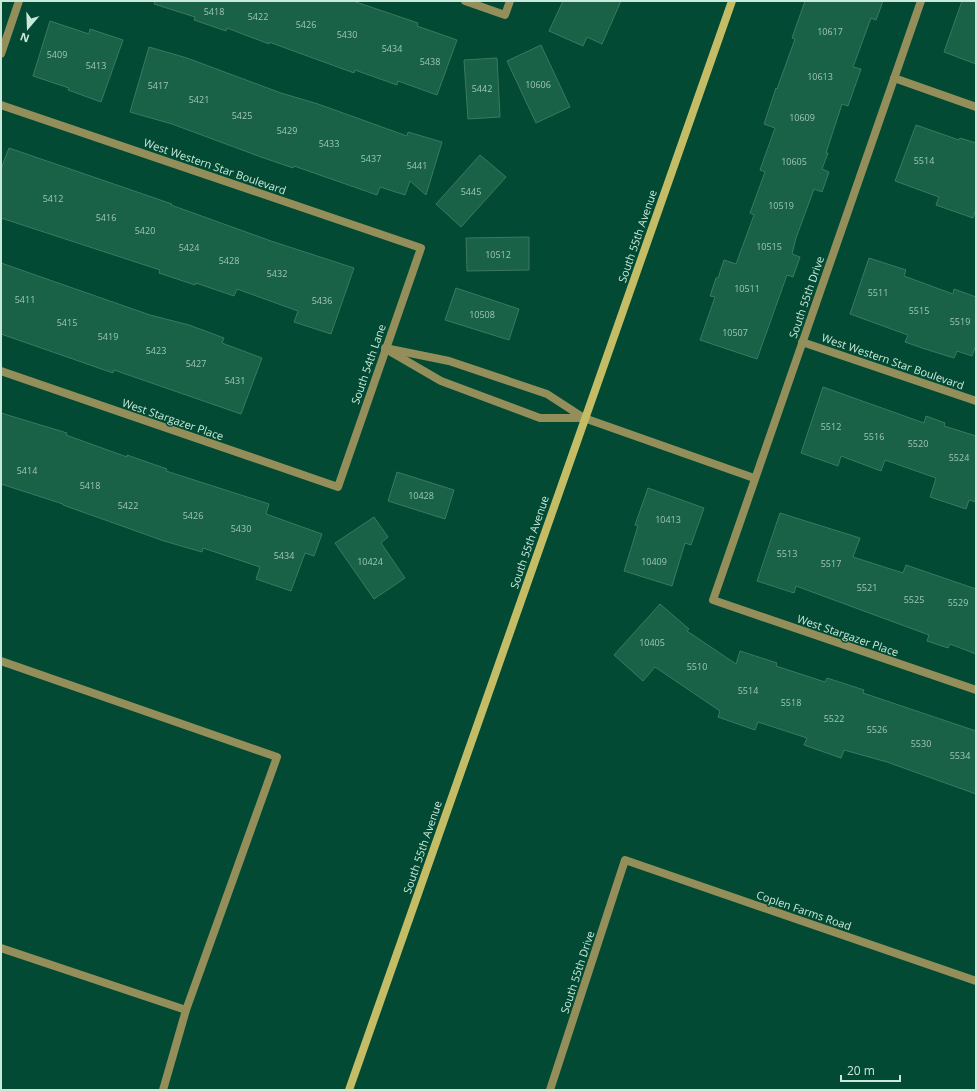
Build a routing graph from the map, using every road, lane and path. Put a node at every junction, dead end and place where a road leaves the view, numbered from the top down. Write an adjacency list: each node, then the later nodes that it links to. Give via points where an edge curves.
1 (19, 1): 6 (street)
2 (465, 1): 3 (street, via 505,15)
3 (510, 1)
4 (732, 1): 15 (street, South 55th Avenue)
5 (921, 1): 7 (street, South 55th Drive)
6 (1, 54)
7 (894, 78): 9 (street); 11 (street, South 55th Drive)
8 (1, 105): 10 (street, West Western Star Boulevard)
9 (976, 106)
10 (421, 248): 12 (street, South 54th Lane)
11 (802, 342): 14 (street, West Western Star Boulevard); 16 (street, South 55th Drive)
12 (385, 348): 15 (street, via 449,360 547,394); 15 (street, via 441,381 540,418); 17 (street, South 54th Lane)
13 (1, 371): 17 (street, West Stargazer Place)
14 (976, 401)
15 (584, 418): 16 (street); 26 (street, South 55th Avenue)
16 (754, 478): 18 (street, South 55th Drive)
17 (338, 487)
18 (713, 600): 20 (street, West Stargazer Place)
19 (1, 661): 24 (street, via 277,757)
20 (976, 690)
21 (625, 860): 23 (street, Coplen Farms Road); 27 (street, South 55th Drive)
22 (1, 948): 24 (street)
23 (976, 981)
24 (186, 1010): 25 (street)
25 (162, 1090)
26 (349, 1090)
27 (550, 1090)

